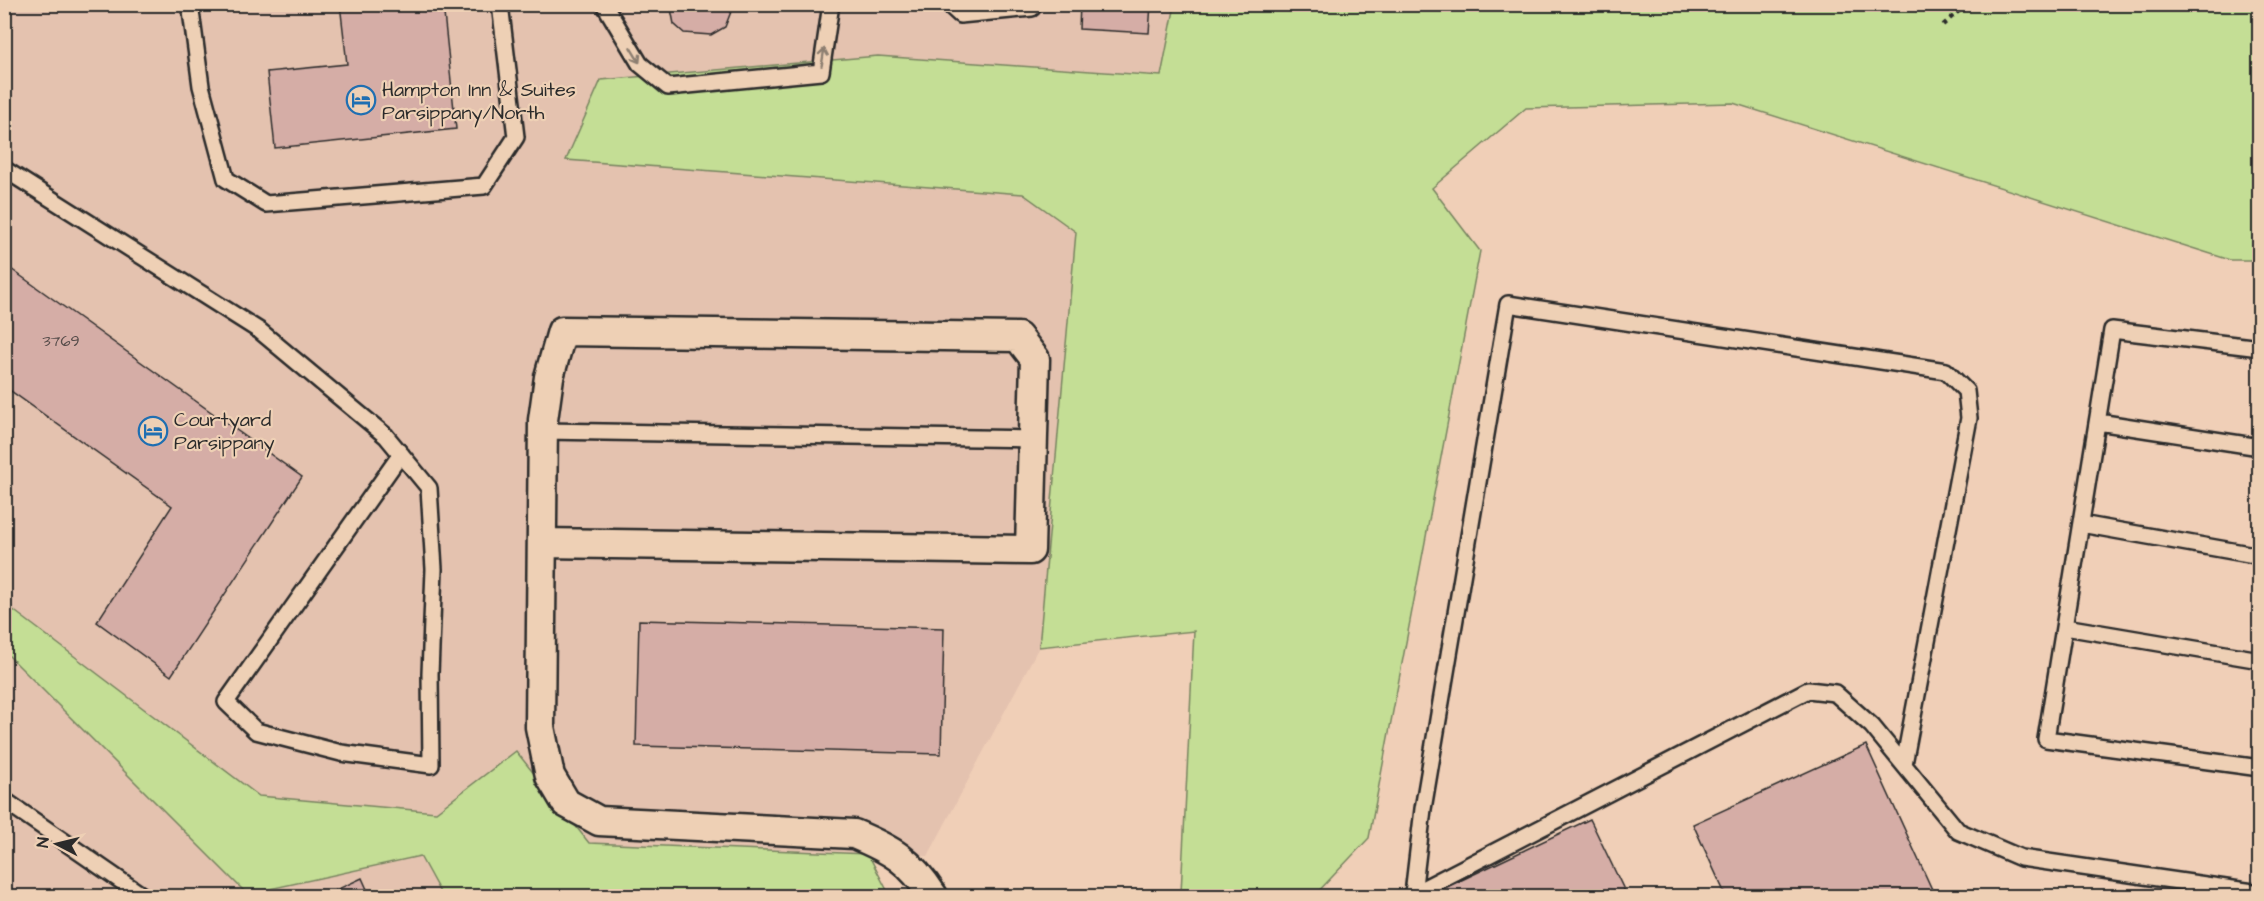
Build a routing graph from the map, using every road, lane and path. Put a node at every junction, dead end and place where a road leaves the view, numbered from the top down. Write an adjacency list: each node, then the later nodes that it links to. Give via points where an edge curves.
1 (190, 4): 2 (lane, via 201,86 226,179 266,204 484,186 516,137)
2 (500, 4)
3 (604, 4): 4 (lane, one-way to 4, via 640,64 668,87 821,72)
4 (831, 4)
5 (948, 4): 6 (lane, via 960,15 1032,8)
6 (1032, 4)
7 (1967, 4): 8 (path)
8 (1943, 25)
9 (4, 169): 15 (lane, via 260,331 386,436)
10 (2259, 348): 11 (lane, via 2112,330)
11 (2098, 422): 14 (lane); 16 (lane)
12 (543, 431): 13 (lane); 13 (street, via 549,377 561,331 1017,337 1035,359); 17 (street)
13 (1033, 439): 17 (street, via 1030,550)
14 (2259, 447)
15 (401, 454): 15 (lane, via 429,488 434,569 431,765 340,753 256,731 226,702)
16 (2081, 524): 18 (lane); 19 (lane)
17 (542, 543): 27 (street, via 540,727 550,776 566,803 599,821 854,834 889,848 921,877)
18 (2259, 556)
19 (2065, 627): 20 (lane); 22 (lane, via 2046,739)
20 (2259, 660)
21 (1904, 764): 24 (lane, via 1958,831 2021,858); 25 (lane, via 1872,726 1835,693 1808,690); 25 (lane, via 1969,418 1966,391 1946,371 1508,304)
22 (2259, 768)
23 (4, 800): 26 (lane)
24 (2259, 893)
25 (1411, 895)
26 (143, 897)
27 (933, 897)

